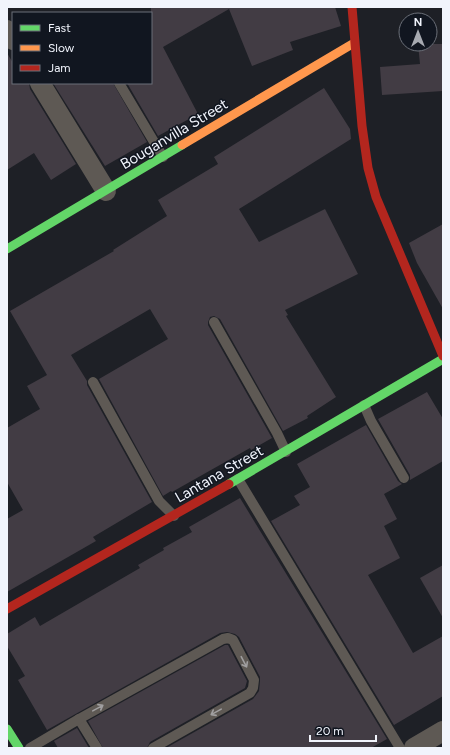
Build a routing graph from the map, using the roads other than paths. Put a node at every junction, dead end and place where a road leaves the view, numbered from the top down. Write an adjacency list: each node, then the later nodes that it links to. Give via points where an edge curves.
1 (352, 7): 2 (street)
2 (354, 43): 5 (street, Bouganvilla Street); 9 (street, via 362,126 376,197)
3 (41, 84): 6 (street)
4 (120, 84): 5 (lane)
5 (163, 157): 6 (street, Bouganvilla Street)
6 (106, 191): 7 (street, Bouganvilla Street)
7 (7, 249)
8 (214, 322): 13 (lane)
9 (443, 356)
10 (443, 359): 12 (street, Lantana Street)
11 (93, 382): 16 (lane, via 159,501)
12 (364, 405): 13 (street, Lantana Street); 14 (lane)
13 (286, 452): 15 (street, Lantana Street)
14 (404, 478)
15 (238, 479): 16 (street, Lantana Street); 25 (lane)
16 (174, 516): 17 (street, Lantana Street)
17 (7, 609)
18 (79, 719): 22 (lane); 23 (lane); 24 (lane, one-way to 24, via 223,638 233,640 254,680 250,693)
19 (7, 729): 21 (street)
20 (443, 731): 26 (street)
21 (19, 748)
22 (30, 748)
23 (96, 748)
24 (153, 748)
25 (400, 748)
26 (414, 748)

